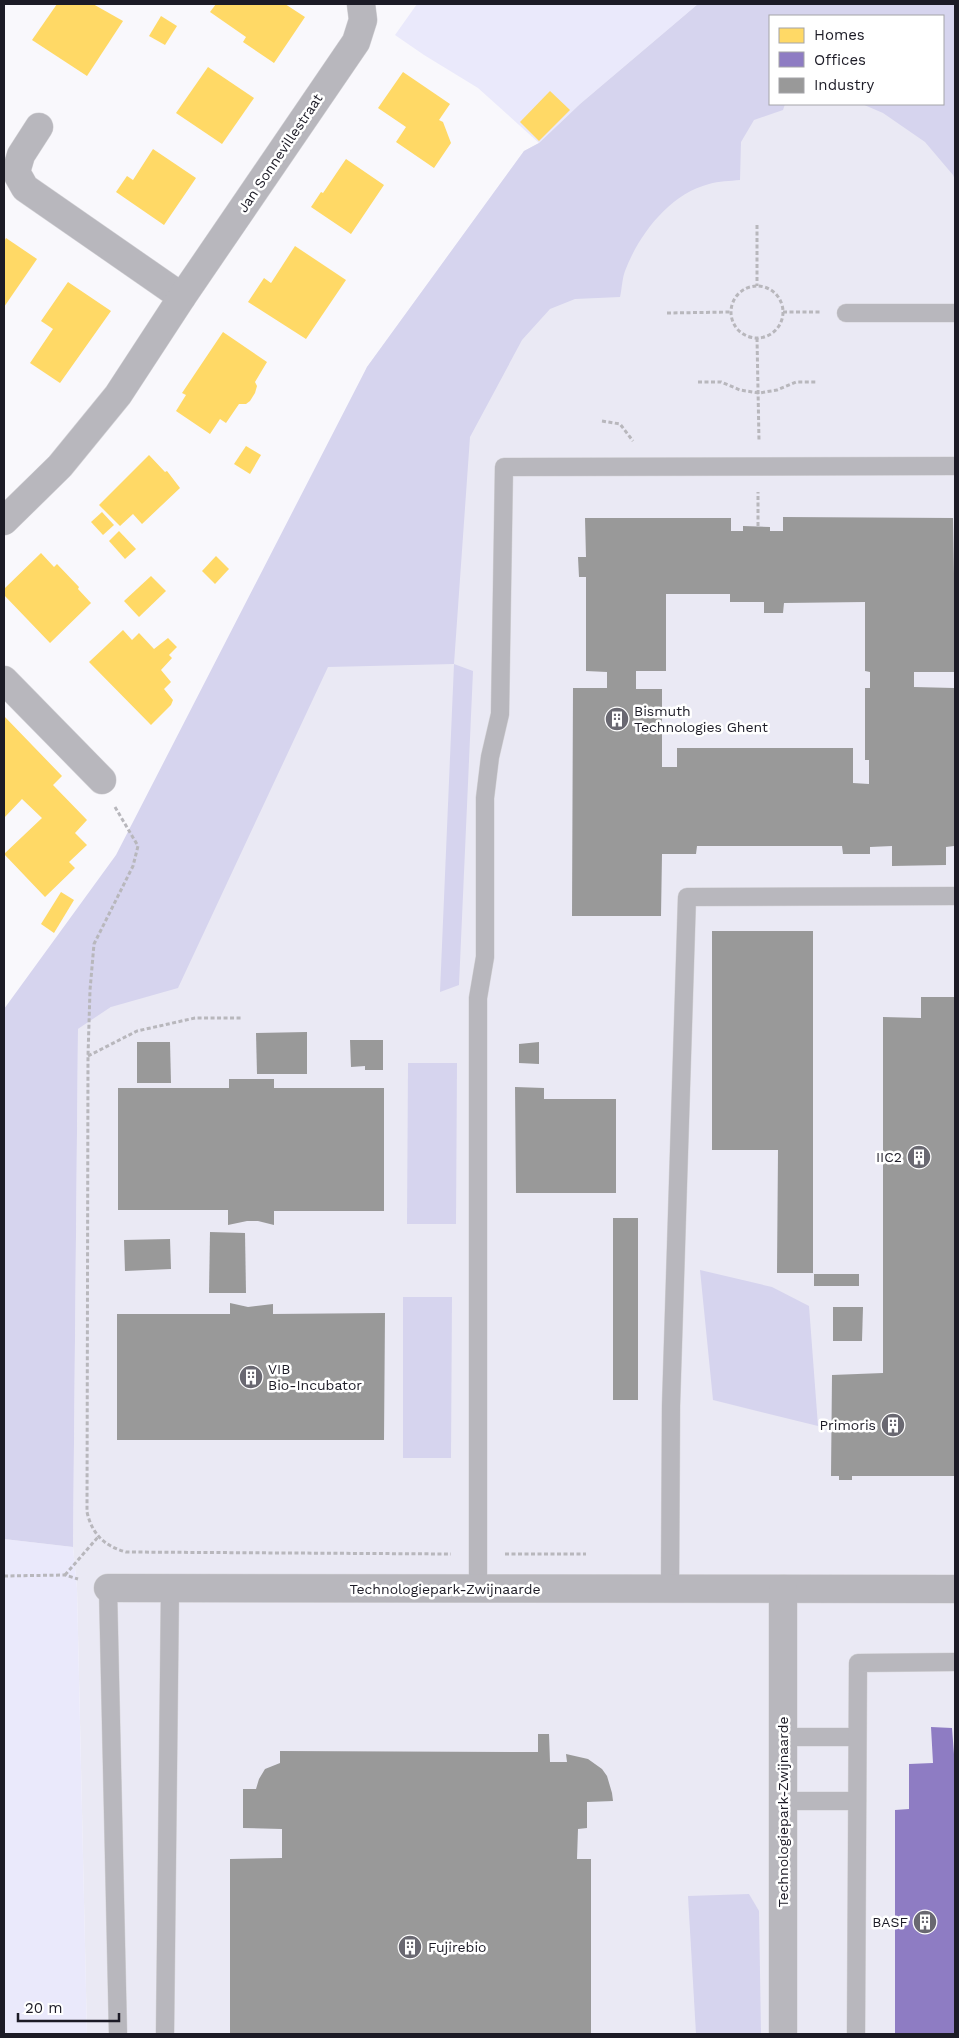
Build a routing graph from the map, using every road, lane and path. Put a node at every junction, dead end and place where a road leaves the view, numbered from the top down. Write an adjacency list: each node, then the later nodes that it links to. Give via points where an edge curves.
1 (361, 4): 5 (street, Jan Sonnevillestraat, via 363,20 356,42)
2 (39, 127): 5 (street, via 21,155 16,172 25,188)
3 (757, 225): 4 (path)
4 (757, 286): 6 (path, via 744,289 735,299); 7 (path, via 770,289 780,299)
5 (182, 297): 17 (street, Jan Sonnevillestraat, via 118,395 60,466)
6 (731, 312): 8 (path); 11 (path, via 739,330)
7 (783, 312): 9 (path); 11 (path, via 780,325 775,330)
8 (667, 313)
9 (846, 313): 10 (lane)
10 (955, 313)
11 (757, 338): 14 (path)
12 (698, 382): 14 (path, via 721,382 740,390)
13 (816, 382): 14 (path, via 796,382 777,390)
14 (759, 392): 15 (path)
15 (759, 466): 16 (lane); 18 (path); 25 (lane, via 504,467 500,714 485,798 485,957 478,998)
16 (955, 466)
17 (4, 521)
18 (758, 526)
19 (4, 680): 20 (street)
20 (102, 780): 23 (path, via 122,823 138,846 133,866 94,944)
21 (955, 896): 31 (lane, via 688,897 671,1406)
22 (241, 1018): 23 (path, via 195,1018 137,1031)
23 (88, 1056): 24 (path, via 87,1512)
24 (98, 1537): 25 (path, via 112,1548 126,1552); 26 (path)
25 (478, 1554): 30 (lane)
26 (65, 1574): 27 (path); 28 (path)
27 (4, 1576)
28 (108, 1588): 29 (street, Technologiepark-Zwijnaarde); 39 (lane)
29 (170, 1588): 30 (street, Technologiepark-Zwijnaarde); 40 (lane)
30 (478, 1589): 31 (street, Technologiepark-Zwijnaarde)
31 (670, 1589): 32 (street, Technologiepark-Zwijnaarde)
32 (782, 1589): 33 (street, Technologiepark-Zwijnaarde); 35 (street, Technologiepark-Zwijnaarde)
33 (955, 1589)
34 (955, 1662): 36 (lane, via 858,1663)
35 (783, 1737): 36 (lane); 37 (street, Technologiepark-Zwijnaarde)
36 (857, 1737): 38 (lane)
37 (783, 1801): 38 (lane); 41 (street, Technologiepark-Zwijnaarde)
38 (857, 1801): 42 (lane)
39 (118, 2034)
40 (166, 2034)
41 (783, 2034)
42 (856, 2034)

